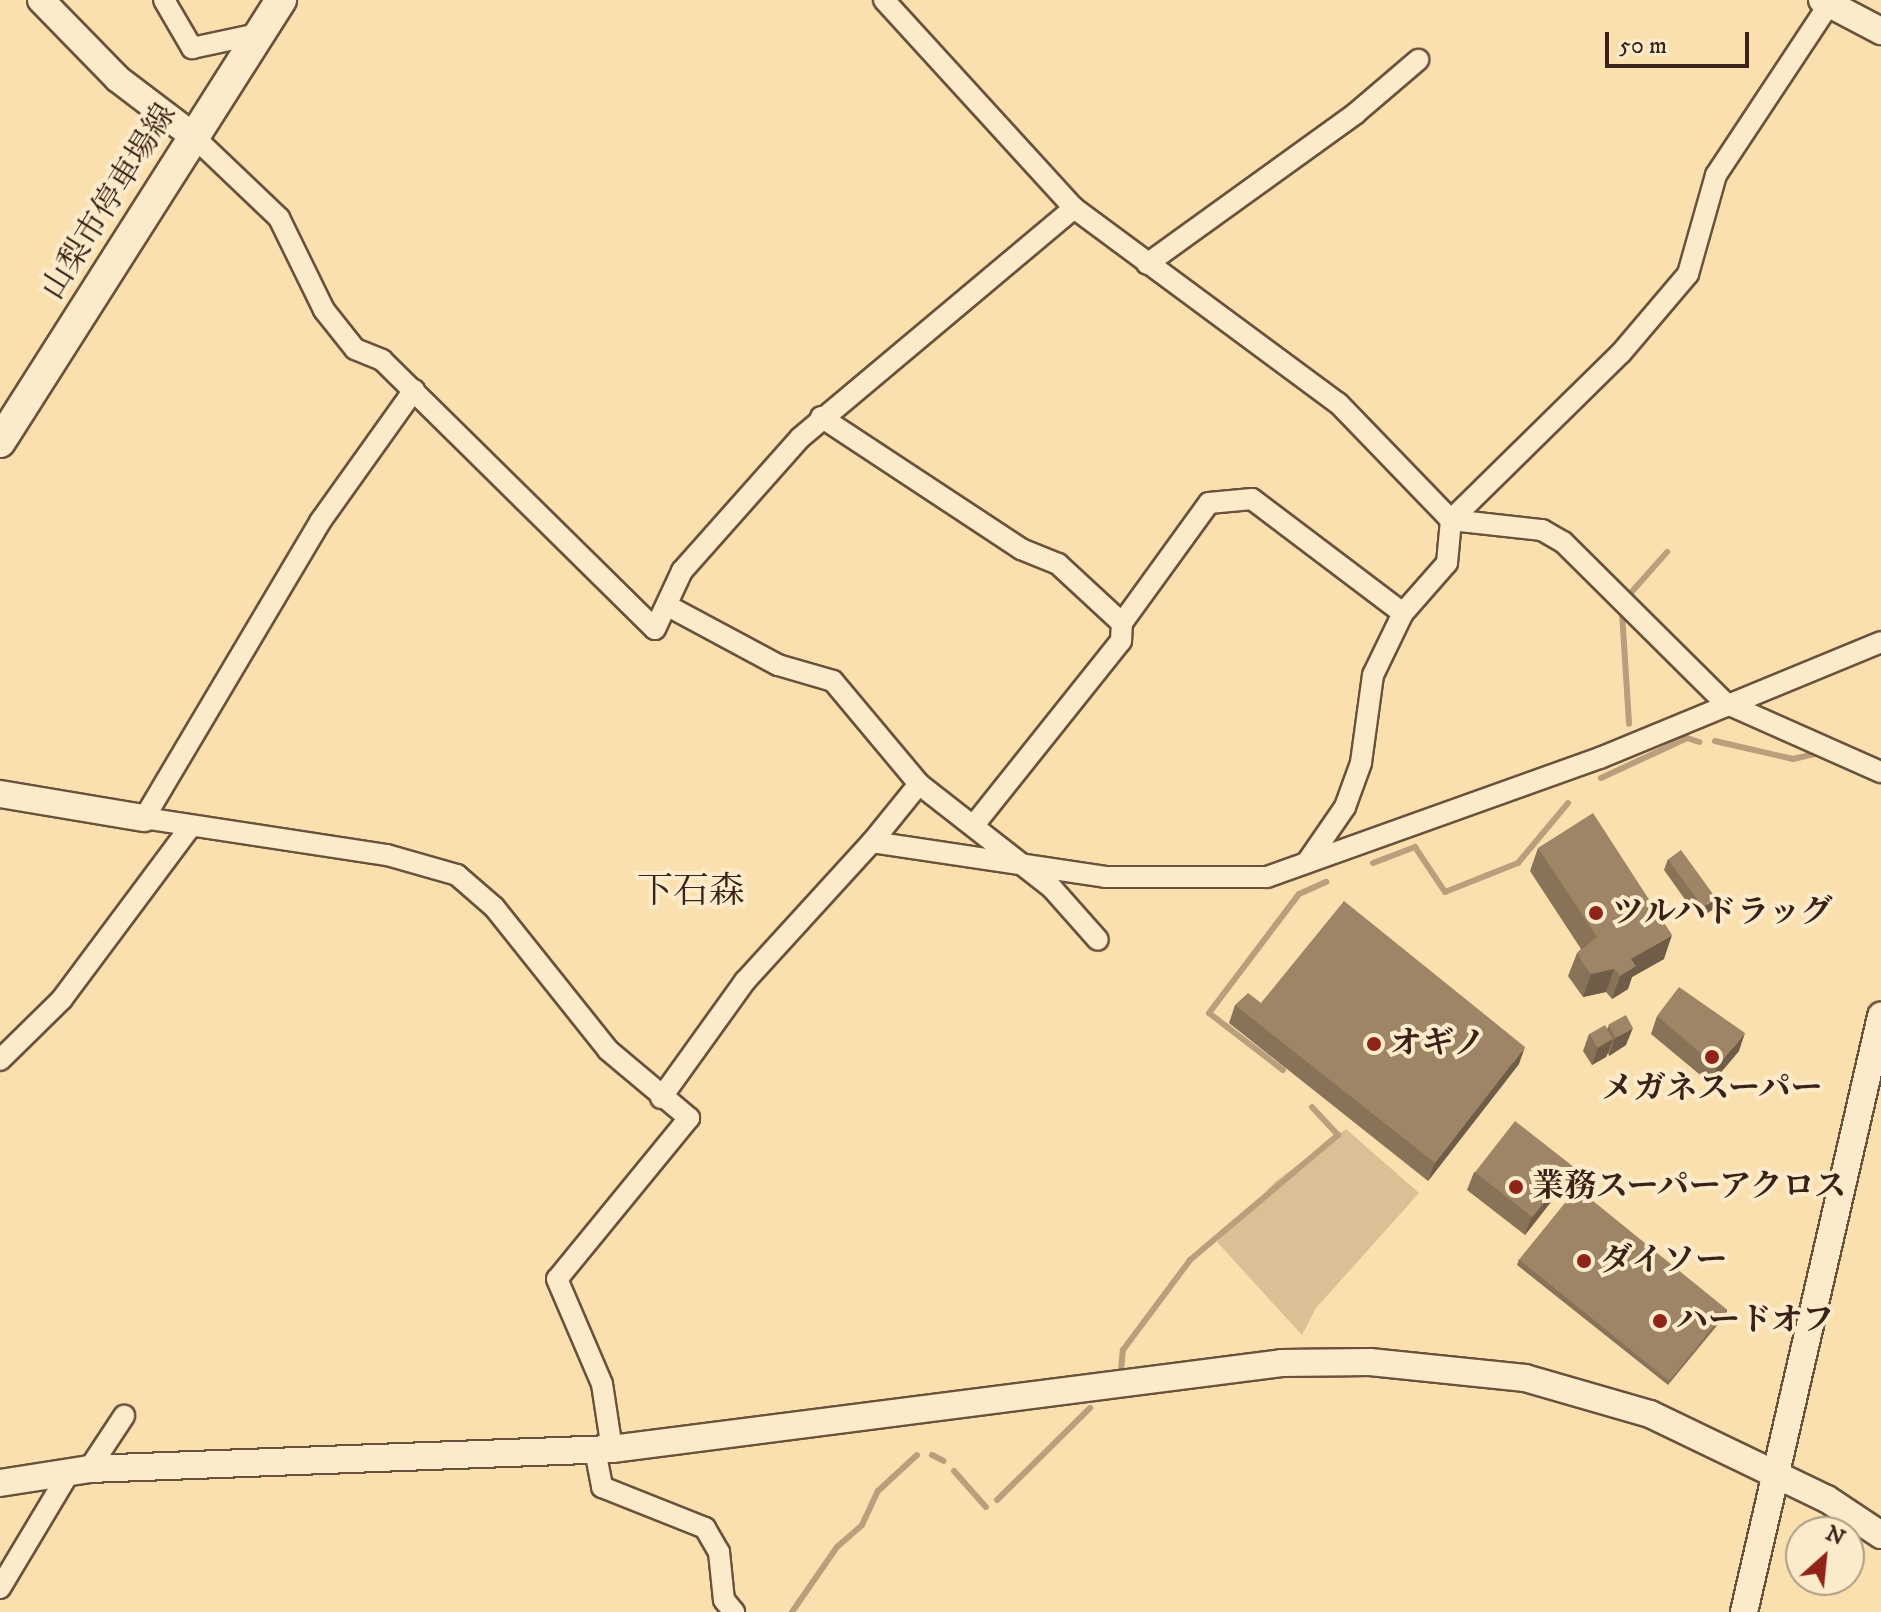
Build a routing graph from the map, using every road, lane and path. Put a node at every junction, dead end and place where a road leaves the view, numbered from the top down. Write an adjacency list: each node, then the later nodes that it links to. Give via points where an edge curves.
1 (41, 0): 9 (street, via 118,79)
2 (164, 0): 7 (street, via 192,48)
3 (281, 0): 7 (main road, 山梨市停車場線)
4 (884, 0): 10 (street)
5 (1828, 1): 6 (street); 15 (street, via 1716,175 1688,274 1621,353)
6 (1881, 31)
7 (258, 34): 9 (main road, 山梨市停車場線)
8 (1418, 60): 11 (street, via 1356,113)
9 (193, 136): 12 (street, via 279,218 324,310 355,349 382,360); 14 (main road, 山梨市停車場線)
10 (1074, 208): 11 (street); 13 (street)
11 (1147, 264): 15 (street, via 1338,403)
12 (414, 390): 16 (street, via 626,605 655,629); 24 (street, via 311,535)
13 (821, 417): 16 (street, via 682,571); 18 (street, via 1021,549 1058,564)
14 (0, 442)
15 (1451, 520): 17 (street, via 1447,563); 20 (street, via 1542,530 1563,542)
16 (668, 606): 22 (street, via 778,665 833,681)
17 (1403, 613): 18 (street, via 1252,499 1221,498 1209,503); 29 (street, via 1373,675 1361,763 1345,807)
18 (1122, 623): 25 (street, via 1121,641)
19 (1881, 642): 20 (street)
20 (1725, 703): 21 (street); 29 (street, via 1600,758)
21 (1881, 772)
22 (919, 784): 25 (street); 27 (street)
23 (0, 794): 24 (street)
24 (144, 818): 26 (street)
25 (974, 825): 28 (street)
26 (190, 827): 32 (street, via 62,999); 33 (street, via 387,855 457,875 494,907 608,1050)
27 (872, 842): 28 (street); 33 (street, via 745,981)
28 (1018, 864): 29 (street, via 1190,879 1267,877); 30 (street, via 1052,888)
29 (1306, 864)
30 (1098, 940)
31 (1881, 1016): 37 (street)
32 (0, 1060)
33 (661, 1098): 35 (street, via 689,1118 557,1279 602,1384)
34 (124, 1416): 36 (street)
35 (604, 1449): 36 (street); 37 (street, via 1282,1363 1370,1362 1472,1369 1581,1392 1650,1414); 41 (street, via 602,1487 705,1528 719,1552 724,1600)
36 (80, 1470): 38 (street); 40 (street)
37 (1774, 1472): 39 (street); 42 (street)
38 (0, 1483)
39 (1881, 1535)
40 (0, 1588)
41 (734, 1612)
42 (1744, 1612)

